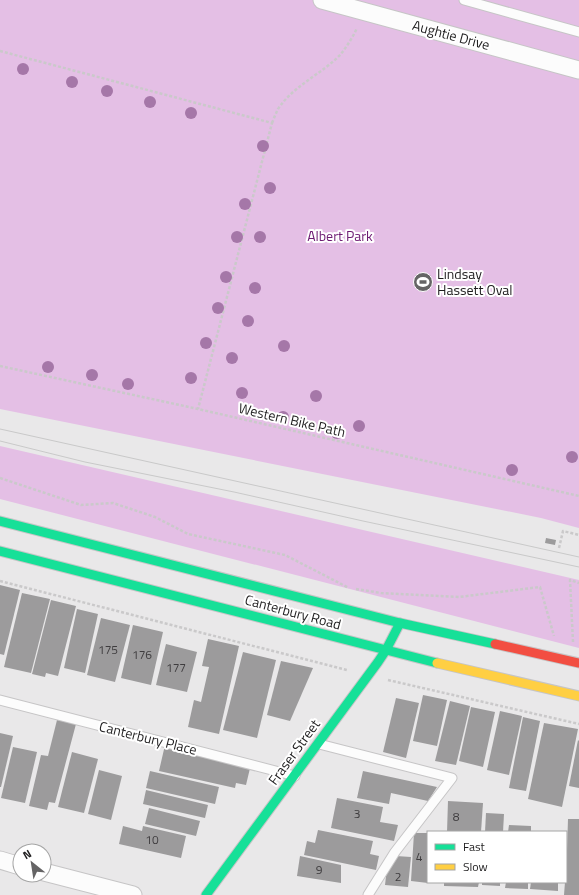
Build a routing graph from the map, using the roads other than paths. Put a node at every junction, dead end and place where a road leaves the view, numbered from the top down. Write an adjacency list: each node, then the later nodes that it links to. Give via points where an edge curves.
1 (322, 0): 4 (street, Aughtie Drive)
2 (464, 0): 3 (lane)
3 (579, 32)
4 (579, 70)
5 (0, 521): 7 (main road, Canterbury Road)
6 (0, 551): 8 (main road, Canterbury Road)
7 (400, 623): 8 (main road, Fraser Street); 9 (main road, Canterbury Road)
8 (386, 650): 10 (main road, Canterbury Road); 12 (main road, Fraser Street)
9 (579, 663)
10 (579, 696)
11 (0, 700): 13 (lane, Canterbury Place)
12 (317, 744): 13 (main road, Fraser Street); 19 (lane, via 452,778 395,852)
13 (296, 776): 18 (main road, Fraser Street)
14 (0, 860): 15 (street)
15 (12, 864)
16 (52, 874): 17 (street)
17 (134, 895)
18 (206, 895)
19 (368, 895)

